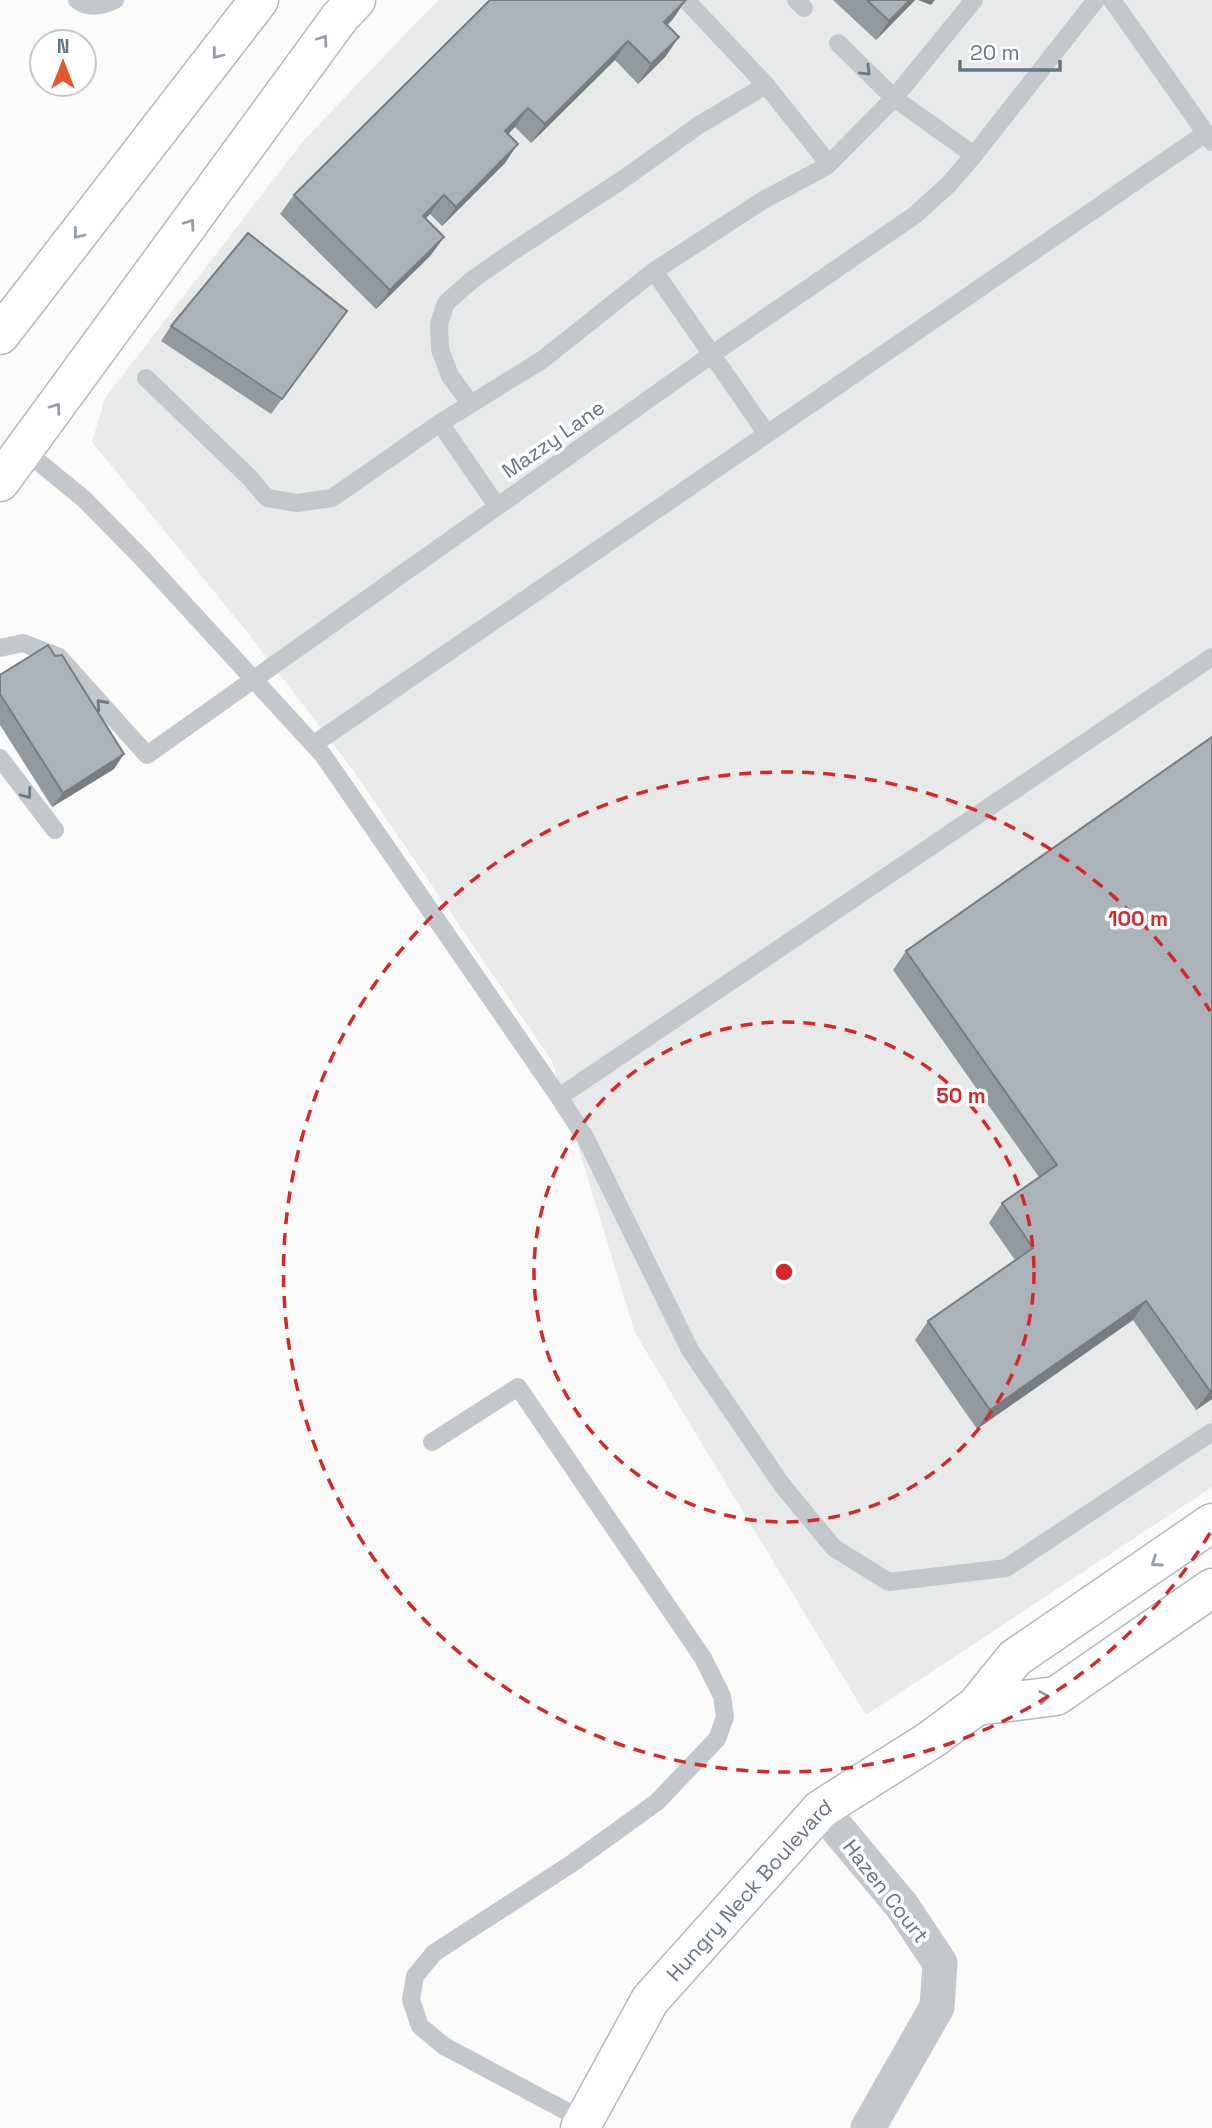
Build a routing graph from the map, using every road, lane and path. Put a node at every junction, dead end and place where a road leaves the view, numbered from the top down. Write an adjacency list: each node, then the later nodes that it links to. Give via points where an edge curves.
1 (77, 0): 7 (lane, via 82,4)
2 (259, 0): 15 (main road, one-way to 15)
3 (356, 0): 21 (main road, one-way to 3)
4 (686, 0): 9 (lane)
5 (974, 0): 10 (lane)
6 (1099, 0): 11 (lane); 12 (lane, Mazzy Lane)
7 (109, 3)
8 (838, 43): 10 (lane, one-way to 10)
9 (766, 85): 13 (lane); 18 (lane, via 512,251 446,303 439,324 440,348 450,376)
10 (894, 98): 12 (lane); 13 (lane)
11 (1209, 137): 20 (lane)
12 (974, 155): 16 (lane, Mazzy Lane, via 915,215)
13 (829, 164): 14 (lane, via 765,199)
14 (654, 271): 16 (lane); 18 (lane, via 542,360)
15 (0, 335)
16 (710, 355): 20 (lane); 23 (lane, Mazzy Lane)
17 (146, 378): 19 (lane, via 267,498 297,503 332,498)
18 (471, 404): 19 (lane)
19 (440, 423): 23 (lane)
20 (767, 434): 27 (lane)
21 (24, 450): 22 (main road); 26 (lane, via 84,499)
22 (0, 482)
23 (497, 506): 26 (lane, Mazzy Lane)
24 (0, 648): 26 (lane, Mazzy Lane, one-way to 24, via 147,755 59,657 23,643)
25 (1212, 657): 30 (lane)
26 (255, 678): 27 (lane)
27 (314, 744): 30 (lane)
28 (0, 758): 29 (lane, one-way to 29)
29 (55, 830)
30 (559, 1097): 31 (lane, via 585,1137 690,1349 782,1485 834,1549 889,1582 1006,1568)
31 (1212, 1432)
32 (432, 1442): 37 (lane, via 518,1387 703,1658 722,1696 725,1717 717,1739 657,1802 434,1953 415,1976 411,2000 420,2026 444,2046)
33 (1212, 1523): 35 (main road, Hungry Neck Boulevard, one-way to 35, via 1015,1658)
34 (1212, 1588): 35 (main road, Hungry Neck Boulevard, one-way to 34, via 1056,1696)
35 (976, 1706): 36 (main road, Hungry Neck Boulevard)
36 (821, 1809): 37 (main road, Hungry Neck Boulevard, via 650,2000); 38 (street, Hazen Court, via 902,1906 940,1962 937,2007)
37 (581, 2124)
38 (868, 2128)

